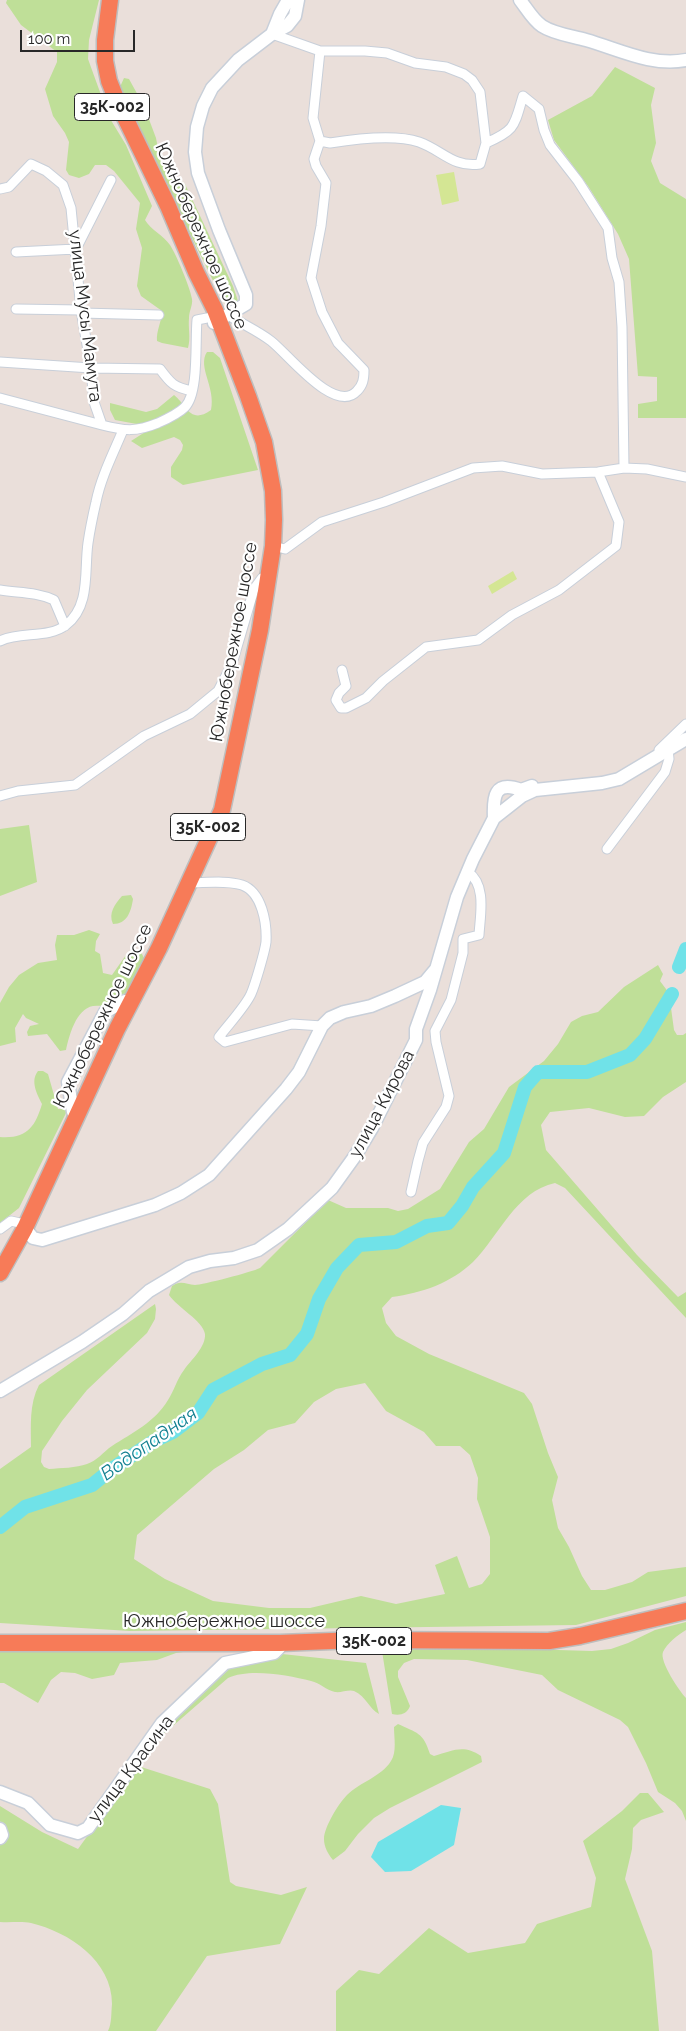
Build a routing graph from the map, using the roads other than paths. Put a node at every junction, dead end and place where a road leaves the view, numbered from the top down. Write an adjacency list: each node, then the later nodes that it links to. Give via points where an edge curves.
1 (103, 0): 20 (highway, Южнобережное шоссе / 35К-002, via 97,62 109,102)
2 (110, 0): 20 (highway, Южнобережное шоссе / 35К-002, via 105,40 109,81)
3 (288, 0): 7 (main road)
4 (298, 0): 6 (main road, via 295,16)
5 (520, 0): 10 (main road, via 543,27 623,54 654,60)
6 (287, 26): 7 (main road); 8 (street)
7 (272, 34): 8 (street); 20 (main road, via 238,60 212,88 197,127 195,152 198,173 246,295 246,304)
8 (290, 39): 9 (street)
9 (320, 51): 11 (street, via 313,118); 12 (street, via 387,53 415,63 446,66 464,74 480,92)
10 (684, 60)
11 (320, 141): 12 (street, via 398,138 419,142 468,166 480,164); 20 (street, via 314,159 326,183 311,278 322,312 338,343 364,370 364,380 354,395 346,397 329,393 271,341)
12 (486, 143): 27 (street, via 507,134 514,125 522,96 539,109 550,145 608,228 619,282)
13 (111, 180): 15 (street)
14 (0, 189): 15 (street, улица Мусы Мамута, via 9,188 31,164 46,171 63,185 68,197)
15 (76, 249): 16 (street); 18 (street, улица Мусы Мамута)
16 (16, 252)
17 (16, 309): 18 (street)
18 (81, 311): 19 (street); 22 (street, улица Мусы Мамута)
19 (159, 315)
20 (218, 319): 23 (street, улица Мусы Мамута, via 197,320); 30 (highway, Южнобережное шоссе / 35К-002, via 264,442); 31 (highway, Южнобережное шоссе / 35К-002, via 256,433 266,481 269,518)
21 (0, 362): 22 (street)
22 (90, 368): 23 (street, via 160,369 176,388); 25 (street, улица Мусы Мамута, via 94,402)
23 (192, 391): 26 (street, улица Мусы Мамута, via 186,406 162,421 142,430)
24 (0, 398): 25 (street)
25 (102, 425): 26 (street, улица Мусы Мамута)
26 (123, 430): 33 (street, via 96,500 88,543 85,591 76,615)
27 (624, 468): 28 (street); 29 (street)
28 (598, 472): 30 (street, via 542,474 502,466 473,468 322,522); 35 (street, via 619,522 616,546 589,567 559,590 512,614 478,640 426,647 366,698 346,708 341,708 336,700 346,686)
29 (686, 477)
30 (280, 549): 44 (highway, Южнобережное шоссе / 35К-002, via 222,810)
31 (262, 578): 40 (street, via 254,589 232,664 218,691 190,714 144,736 75,785); 50 (highway, Южнобережное шоссе / 35К-002, via 216,810)
32 (0, 590): 33 (street, via 40,594 54,600)
33 (65, 626): 34 (street)
34 (0, 641)
35 (342, 670)
36 (686, 724): 38 (street)
37 (686, 739): 38 (main road)
38 (662, 752): 39 (main road, via 617,775 533,786); 42 (street, via 669,759 666,772)
39 (521, 793): 41 (main road, улица Кирова); 41 (main road, via 511,786 496,793)
40 (0, 796)
41 (494, 818): 43 (main road, улица Кирова)
42 (607, 848)
43 (468, 872): 45 (main road, улица Кирова); 49 (street, via 478,884 481,902 479,935 463,939 463,953 451,1000 435,1032 449,1096 446,1107 423,1143)
44 (188, 883): 47 (street, via 243,885 259,898 266,942 251,994 219,1037 225,1042 292,1024); 50 (highway, Южнобережное шоссе / 35К-002, via 159,948)
45 (437, 968): 46 (main road, via 425,982); 48 (main road, улица Кирова)
46 (396, 996): 47 (main road, via 344,1012); 48 (main road, via 420,994 422,999)
47 (322, 1026): 50 (main road, via 299,1072 286,1090 209,1175 155,1205 42,1240 33,1238)
48 (416, 1029): 54 (main road, улица Кирова, via 416,1040 355,1156 332,1188 288,1229 258,1250 189,1268 149,1291 124,1314 82,1342)
49 (412, 1192)
50 (19, 1224): 51 (street); 52 (highway, Южнобережное шоссе); 53 (highway, Южнобережное шоссе)
51 (0, 1229)
52 (0, 1263)
53 (0, 1274)
54 (0, 1391)
55 (686, 1603): 57 (highway, Южнобережное шоссе, via 551,1633)
56 (686, 1611): 57 (highway, Южнобережное шоссе, via 549,1641)
57 (469, 1636): 58 (highway, Южнобережное шоссе / 35К-002)
58 (281, 1639): 59 (highway, Южнобережное шоссе); 59 (highway, Южнобережное шоссе, via 36,1637); 60 (main road, улица Красина, via 280,1647 274,1653 225,1664 162,1723 88,1828 78,1832 50,1825 28,1803)
59 (1, 1642)
60 (0, 1792)
61 (0, 1829): 62 (main road)
62 (0, 1838)

